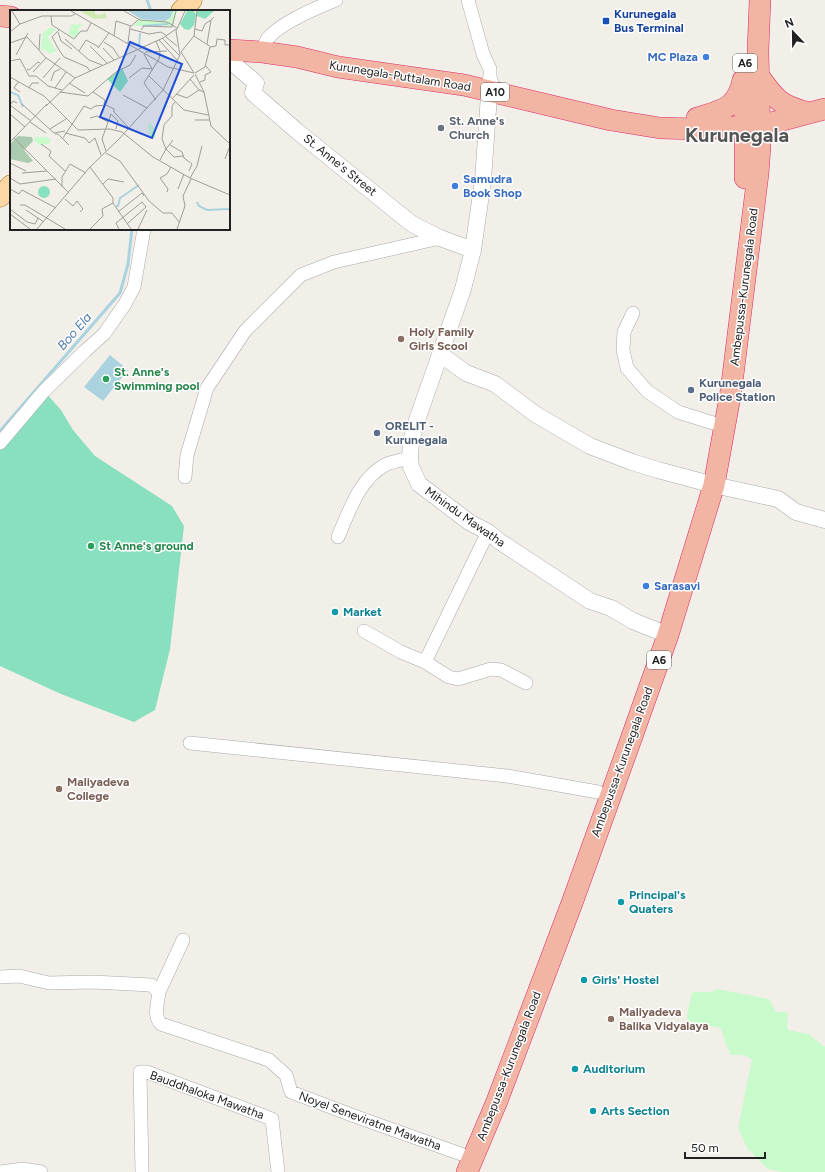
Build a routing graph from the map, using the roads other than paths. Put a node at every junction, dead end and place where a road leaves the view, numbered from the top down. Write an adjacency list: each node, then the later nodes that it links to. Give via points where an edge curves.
1 (192, 0): 6 (main road)
2 (336, 0): 12 (street, via 285,25 269,38)
3 (468, 0): 16 (street, via 483,54 490,69)
4 (747, 0): 15 (highway, A6)
5 (760, 0): 15 (highway, A6)
6 (182, 10)
7 (0, 16): 8 (highway)
8 (10, 17)
9 (0, 24): 10 (highway)
10 (10, 25)
11 (230, 40): 12 (highway, Kurunegala-Puttalam Road / A10)
12 (264, 47): 13 (highway, Kurunegala-Puttalam Road / A10); 16 (highway, Kurunegala-Puttalam Road / A10, via 447,72)
13 (230, 50)
14 (230, 61): 24 (street, St. Anne's Street, via 256,83 252,93 412,224)
15 (751, 75): 17 (highway, via 783,105); 18 (highway, A6); 19 (highway, via 732,104)
16 (489, 86): 19 (highway, Kurunegala-Puttalam Road / A10, via 633,113 682,118); 25 (street, Mihindu Mawatha, via 483,180)
17 (817, 111): 18 (highway, A10); 20 (highway, via 780,130 772,138)
18 (753, 120): 19 (highway, Kurunegala-Puttalam Road / A10); 20 (highway, Ambepussa-Kurunegala Road / A6)
19 (698, 123): 20 (highway, via 730,144)
20 (752, 175): 28 (highway, Ambepussa-Kurunegala Road / A6); 32 (highway, Ambepussa-Kurunegala Road / A6, via 732,384)
21 (10, 186): 22 (main road)
22 (0, 197)
23 (144, 230): 29 (street, via 134,287 125,304 104,334 44,391)
24 (440, 238): 25 (street, St. Anne's Street); 31 (street, via 334,262 301,275 245,331 207,388 187,455)
25 (474, 250): 27 (street, Mihindu Mawatha)
26 (633, 313): 28 (street, via 624,332 623,350 627,368 647,391 678,412)
27 (440, 354): 30 (street, Mihindu Mawatha, via 415,427); 32 (street, via 466,373 495,384 535,414 590,446 632,462)
28 (713, 422): 32 (highway, Ambepussa-Kurunegala Road / A6)
29 (0, 443)
30 (410, 458): 34 (street, Mihindu Mawatha, via 419,484 470,522); 35 (street, via 379,468 364,483)
31 (185, 477)
32 (708, 483): 33 (street, via 778,499 796,512); 37 (highway, Ambepussa-Kurunegala Road / A6)
33 (825, 520)
34 (488, 532): 37 (street, Mihindu Mawatha, via 499,542 590,601); 38 (street)
35 (338, 537)
36 (364, 631): 38 (street)
37 (662, 632): 41 (highway, Ambepussa-Kurunegala Road / A6); 45 (highway, Ambepussa-Kurunegala Road / A6, via 572,902 497,1101)
38 (425, 662): 39 (street, via 449,677 458,679 491,669 501,670)
39 (526, 683)
40 (190, 743): 41 (street, via 507,776)
41 (598, 792): 45 (highway, Ambepussa-Kurunegala Road / A6)
42 (183, 940): 44 (street)
43 (0, 977): 44 (street, via 20,976 50,983 151,985)
44 (159, 992): 45 (street, Noyel Seneviratne Mawatha, via 156,1016 161,1024 269,1060 286,1075 292,1092 357,1118)
45 (460, 1166)
46 (0, 1172): 47 (street, via 23,1169)
47 (40, 1172)
48 (142, 1172): 49 (street, Bauddhaloka Mawatha, via 140,1072 147,1072 272,1119)
49 (278, 1172)

